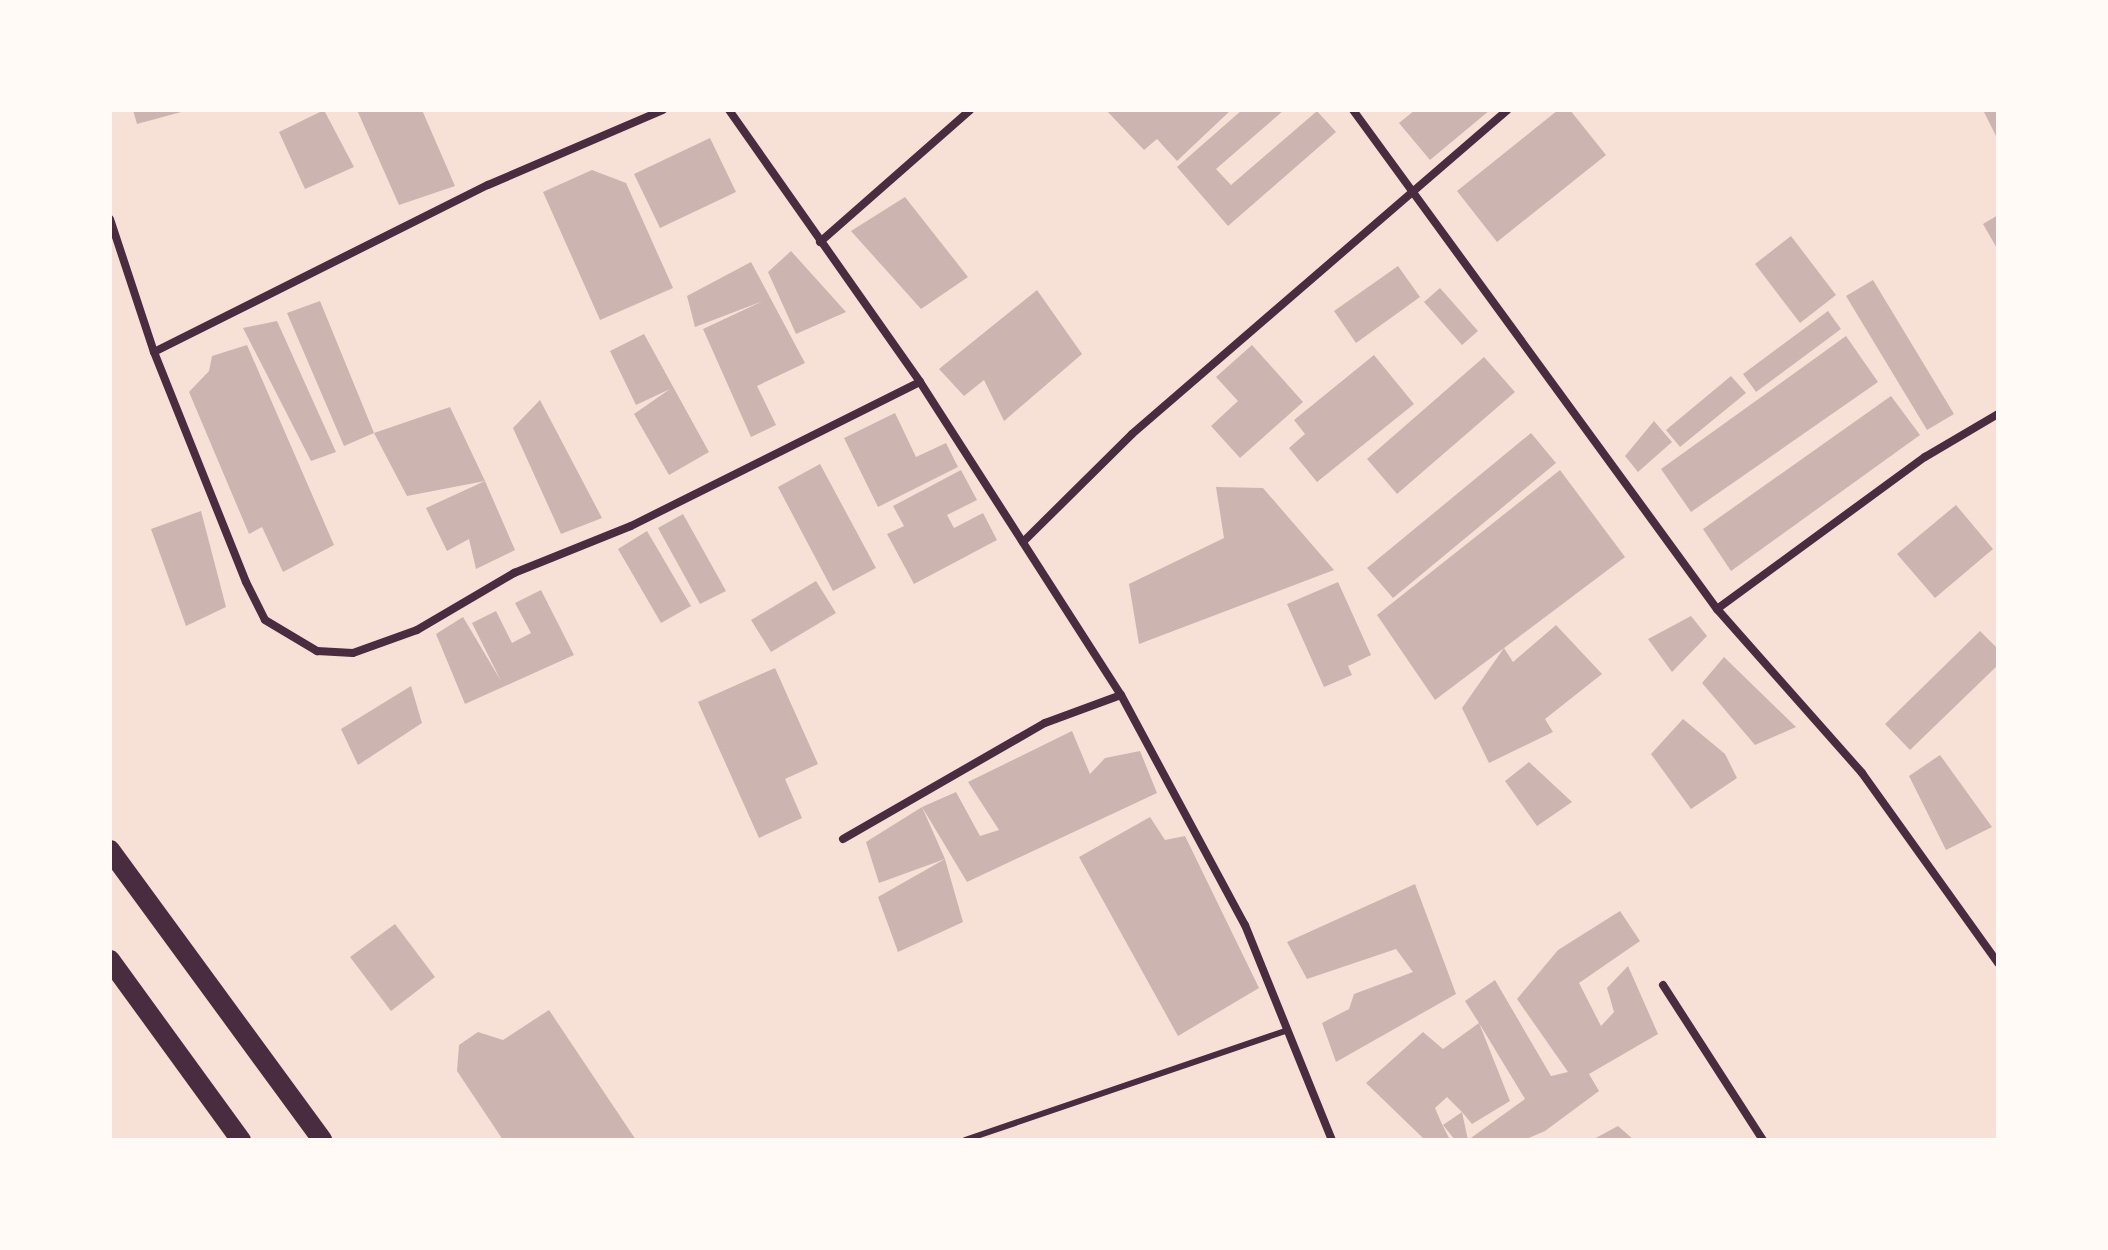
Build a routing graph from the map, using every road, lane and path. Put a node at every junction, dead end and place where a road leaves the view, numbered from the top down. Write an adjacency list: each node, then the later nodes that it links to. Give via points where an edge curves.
1 (663, 110): 9 (street, via 488,185)
2 (729, 110): 8 (street)
3 (970, 110): 8 (street)
4 (1353, 110): 6 (street)
5 (1508, 110): 6 (street)
6 (1412, 190): 12 (street, via 1132,434); 13 (street)
7 (110, 219): 9 (street)
8 (820, 242): 10 (street)
9 (154, 352): 10 (street, via 265,620 288,641 317,651 353,653 417,630 514,573 631,526)
10 (920, 382): 12 (street)
11 (1998, 414): 13 (street, via 1925,457)
12 (1023, 542): 14 (street)
13 (1717, 609): 18 (street, via 1862,773)
14 (1121, 695): 15 (street, via 1045,723); 20 (street, via 1245,925)
15 (843, 839)
16 (110, 850): 22 (main road)
17 (110, 960): 21 (main road)
18 (1998, 963)
19 (1663, 985): 25 (street)
20 (1288, 1030): 23 (lane); 24 (street)
21 (241, 1140)
22 (322, 1140)
23 (965, 1140)
24 (1332, 1140)
25 (1763, 1140)

